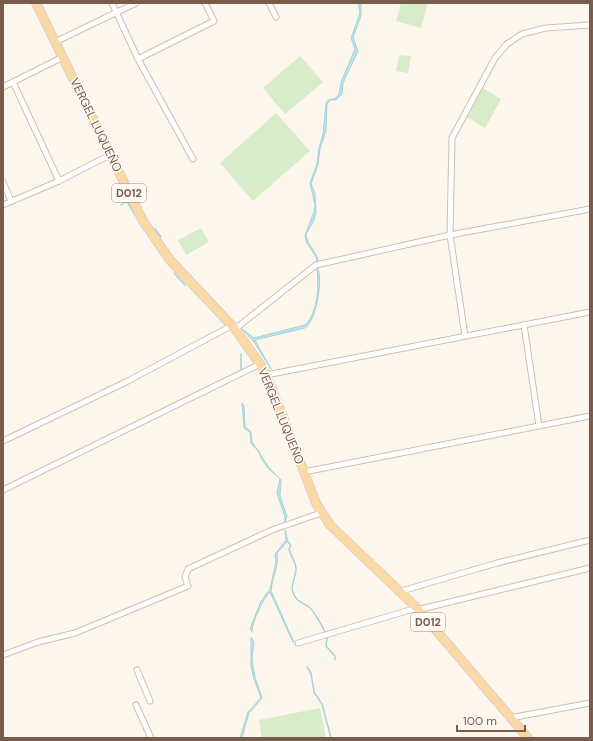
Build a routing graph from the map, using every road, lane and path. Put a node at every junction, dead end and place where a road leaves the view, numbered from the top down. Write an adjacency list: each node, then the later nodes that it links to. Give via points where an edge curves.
1 (36, 3): 9 (main road, VERGEL LUQUEÑO / D012)
2 (112, 3): 6 (street)
3 (136, 3): 6 (street)
4 (205, 3): 11 (street, via 214,21)
5 (269, 3): 7 (street)
6 (116, 12): 9 (street); 11 (street)
7 (276, 17)
8 (590, 25): 21 (street, via 562,26 528,32 500,50 452,138)
9 (55, 42): 10 (main road, VERGEL LUQUEÑO / D012)
10 (63, 58): 12 (street); 14 (main road, VERGEL LUQUEÑO / D012)
11 (138, 59): 15 (street)
12 (13, 82): 13 (street); 16 (street)
13 (3, 87)
14 (107, 157): 16 (street); 24 (main road, VERGEL LUQUEÑO / D012, via 156,241 184,276)
15 (193, 159)
16 (59, 181): 18 (street)
17 (3, 182): 18 (street)
18 (11, 201): 19 (street)
19 (3, 205)
20 (590, 209): 21 (street)
21 (450, 235): 24 (street, via 316,265); 25 (street)
22 (590, 312): 23 (street)
23 (524, 325): 25 (street); 29 (street)
24 (233, 327): 26 (main road, VERGEL LUQUEÑO / D012); 30 (street)
25 (465, 336): 27 (street)
26 (260, 364): 27 (main road, VERGEL LUQUEÑO / D012); 32 (street)
27 (266, 375): 31 (main road, VERGEL LUQUEÑO / D012)
28 (590, 416): 29 (street)
29 (539, 426): 31 (street)
30 (3, 441)
31 (304, 472): 33 (main road, VERGEL LUQUEÑO / D012)
32 (3, 490)
33 (322, 514): 36 (main road, VERGEL LUQUEÑO / D012); 39 (street, via 272,530 188,568 185,577 188,586 170,594 75,632)
34 (590, 540): 36 (street, via 497,563)
35 (590, 568): 37 (street, via 421,609)
36 (398, 592): 37 (main road, VERGEL LUQUEÑO / D012)
37 (416, 608): 38 (street); 44 (main road, VERGEL LUQUEÑO / D012)
38 (298, 643)
39 (3, 655)
40 (137, 670): 41 (street)
41 (150, 701)
42 (590, 704): 44 (street)
43 (136, 705): 45 (street)
44 (510, 718): 46 (main road, VERGEL LUQUEÑO / D012)
45 (151, 738)
46 (528, 738)

